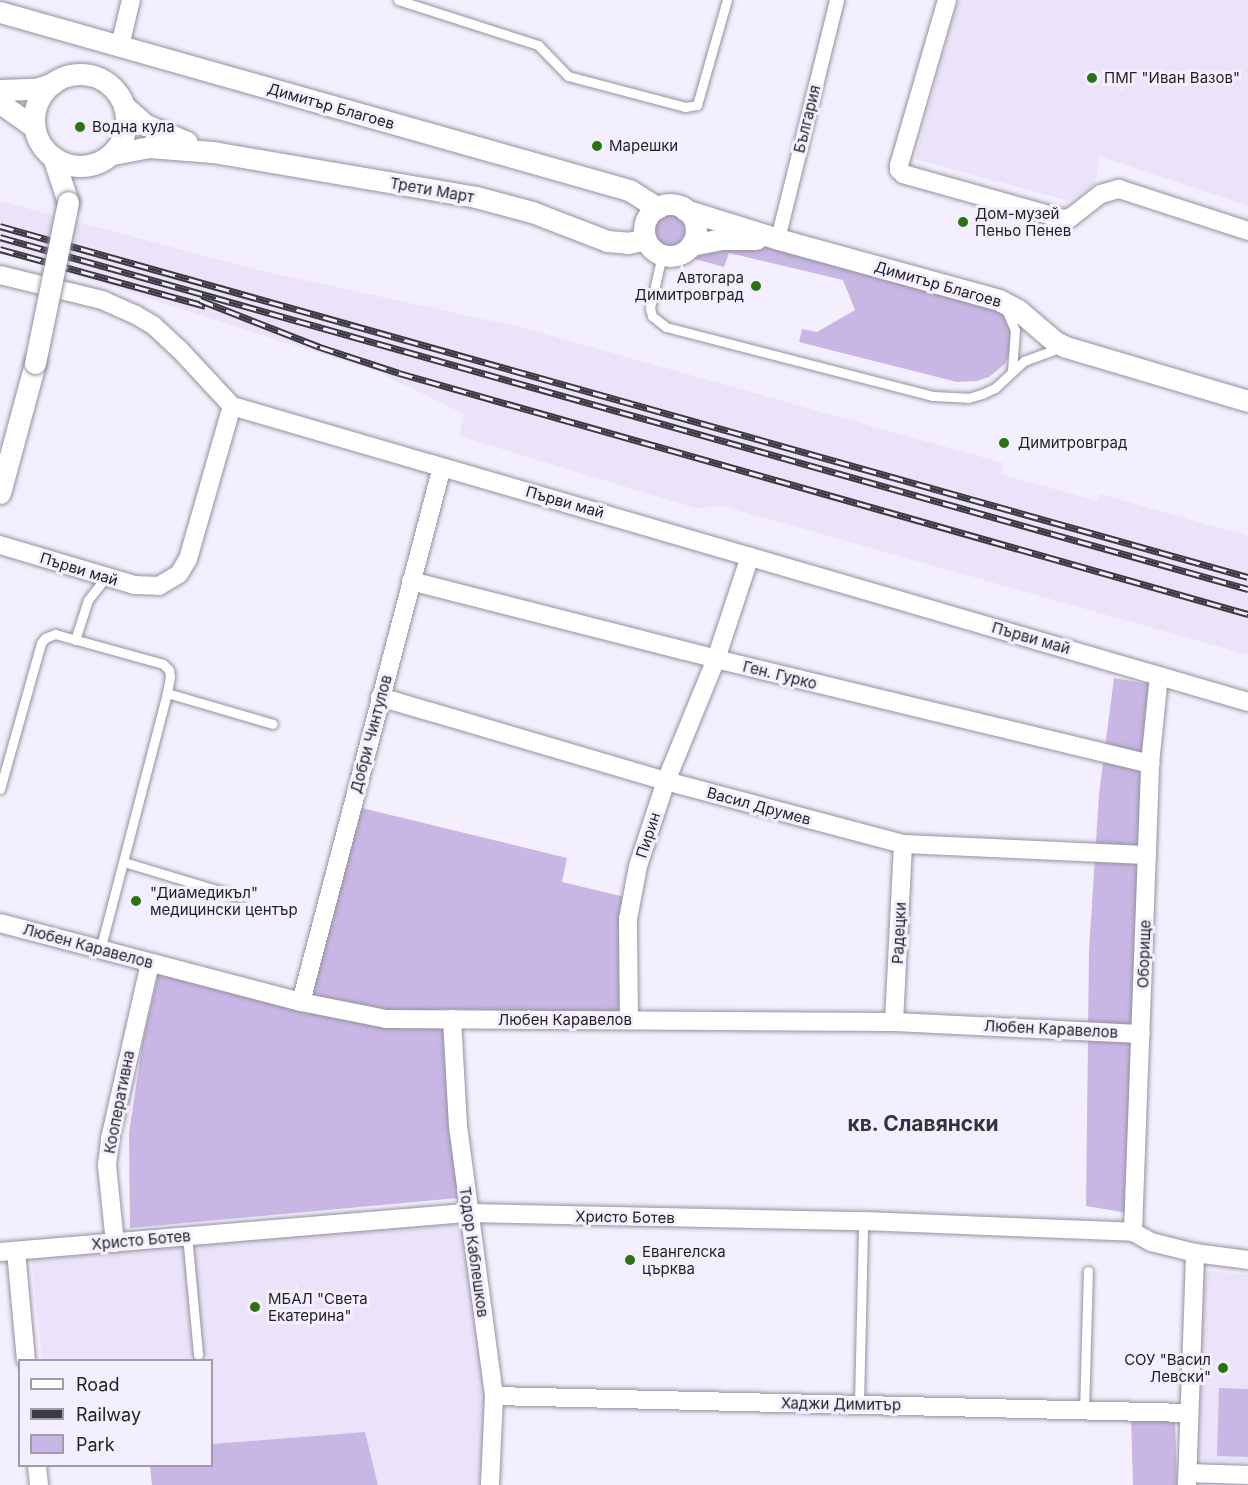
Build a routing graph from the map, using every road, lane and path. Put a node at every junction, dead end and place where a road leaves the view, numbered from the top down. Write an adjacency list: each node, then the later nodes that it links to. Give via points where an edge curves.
1 (131, 0): 7 (street)
2 (398, 0): 3 (lane, via 538,45 568,76 691,107 697,105)
3 (727, 0)
4 (837, 0): 22 (street, България)
5 (947, 0): 20 (street, via 899,165 903,174 1063,219 1070,218 1101,194 1119,189)
6 (0, 12): 7 (street, Димитър Благоев)
7 (120, 46): 18 (street, Димитър Благоев, via 629,190)
8 (57, 81): 9 (street, via 36,89); 11 (street, via 74,74 96,76 114,88); 12 (street, via 38,102)
9 (0, 90)
10 (0, 103): 12 (street)
11 (124, 104): 13 (street, Трети Март, via 146,125); 14 (street, via 125,132)
12 (34, 127): 15 (street, via 41,144)
13 (213, 152): 14 (street, Трети Март, via 149,147); 21 (street, Трети Март, via 476,197 516,207 608,241 628,243)
14 (112, 154): 16 (street)
15 (53, 157): 16 (street, via 75,166); 17 (street)
16 (93, 165): 17 (street)
17 (68, 202): 32 (street, bridge, via 35,363)
18 (658, 208): 19 (street, via 668,204); 21 (street, via 646,221)
19 (685, 210): 22 (street, Димитър Благоев); 23 (street, via 695,226)
20 (1248, 231)
21 (645, 239): 24 (street)
22 (778, 239): 23 (street, via 723,239); 26 (street, Димитър Благоев)
23 (692, 244): 24 (street, via 676,256)
24 (662, 255): 28 (lane, via 650,308 652,316 666,327 933,396 968,398 982,394 995,388)
25 (0, 275): 30 (street, via 102,300 136,315 179,349)
26 (999, 300): 27 (street, Димитър Благоев); 28 (lane, via 1015,330)
27 (1066, 347): 28 (lane, via 1033,356); 29 (street, Димитър Благоев)
28 (1012, 371)
29 (1248, 401)
30 (232, 406): 31 (street, Първи май); 35 (street, Първи май, via 188,559 179,574 159,586 134,585)
31 (442, 466): 34 (street, Първи май); 36 (street, Добри Чинтулов)
32 (0, 493)
33 (0, 545): 35 (street, Първи май)
34 (750, 556): 38 (street, Пирин); 39 (street, Първи май)
35 (106, 577): 37 (lane, via 88,600)
36 (411, 581): 38 (street, Ген. Гурко); 41 (street, Добри Чинтулов)
37 (75, 640): 40 (lane, via 163,664 170,677); 46 (lane, via 55,634 41,643)
38 (716, 659): 44 (street, Ген. Гурко); 45 (street, Пирин)
39 (1159, 676): 42 (street, Първи май); 44 (street, Оборище)
40 (167, 693): 43 (lane); 49 (lane)
41 (380, 697): 45 (street, Васил Друмев); 54 (street, Добри Чинтулов)
42 (1248, 702)
43 (273, 724)
44 (1150, 764): 48 (street, Оборище)
45 (666, 781): 47 (street, Васил Друмев); 56 (street, Пирин, via 638,866 628,919)
46 (0, 789)
47 (903, 844): 48 (street, Васил Друмев); 57 (street, Радецки)
48 (1147, 855): 58 (street, Оборище)
49 (124, 862): 50 (lane); 52 (lane)
50 (240, 897)
51 (0, 923): 52 (street, Любен Каравелов)
52 (100, 950): 53 (street, Любен Каравелов)
53 (150, 963): 54 (street, Любен Каравелов); 63 (street, Кооперативна, via 110,1139 108,1186)
54 (301, 1002): 55 (street, Любен Каравелов, via 386,1019)
55 (452, 1019): 56 (street, Любен Каравелов); 59 (street, Тодор Каблешков)
56 (629, 1020): 57 (street, Любен Каравелов)
57 (894, 1022): 58 (street, Любен Каравелов)
58 (1141, 1034): 61 (street, Оборище)
59 (468, 1213): 60 (street, Христо Ботев); 62 (street, Христо Ботев); 70 (street, Тодор Каблешков)
60 (863, 1221): 61 (street, Христо Ботев); 71 (lane)
61 (1133, 1232): 65 (street, Христо Ботев, via 1151,1242)
62 (187, 1235): 63 (street, Христо Ботев); 68 (lane)
63 (115, 1243): 64 (street, Христо Ботев)
64 (8, 1252): 69 (street)
65 (1195, 1253): 66 (street, Христо Ботев); 73 (street)
66 (1248, 1260)
67 (1088, 1271): 72 (lane)
68 (198, 1354)
69 (26, 1359)
70 (494, 1396): 71 (street, Хаджи Димитър); 78 (street, Тодор Каблешков)
71 (859, 1404): 72 (street, Хаджи Димитър)
72 (1084, 1412): 73 (street, Хаджи Димитър)
73 (1188, 1413): 76 (street)
74 (37, 1467): 77 (street)
75 (1248, 1475): 76 (street)
76 (1187, 1479)
77 (39, 1485)
78 (490, 1485)

